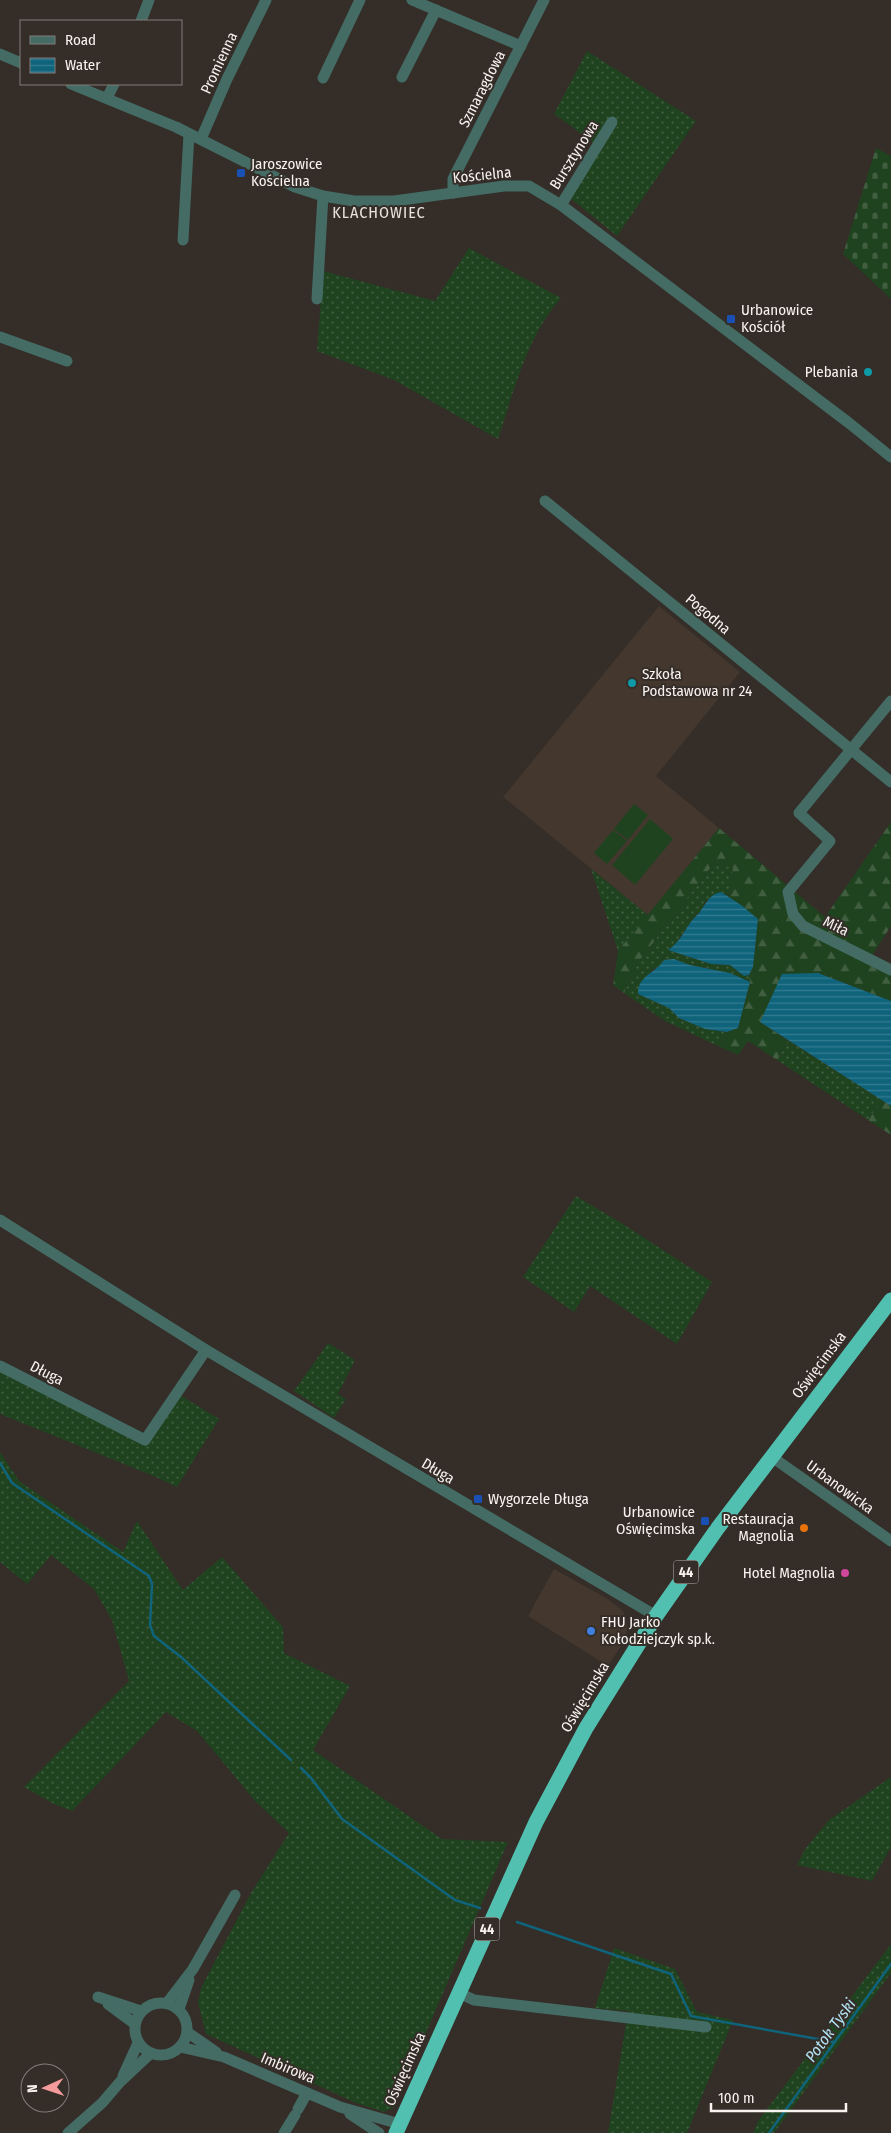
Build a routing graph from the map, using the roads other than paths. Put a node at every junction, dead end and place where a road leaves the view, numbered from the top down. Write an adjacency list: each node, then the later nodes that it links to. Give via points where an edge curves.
1 (149, 0): 7 (street)
2 (266, 0): 18 (street, Promienna)
3 (360, 0): 12 (street)
4 (412, 0): 6 (street)
5 (544, 0): 8 (street, Szmaragdowa)
6 (436, 10): 8 (street); 11 (street)
7 (140, 20)
8 (521, 46): 19 (street, Szmaragdowa, via 453,179)
9 (0, 54): 10 (street)
10 (20, 63)
11 (402, 77)
12 (322, 78)
13 (74, 85): 15 (street, Kościelna)
14 (114, 85): 15 (street)
15 (107, 98): 17 (street, Kościelna)
16 (612, 122): 21 (street, Bursztynowa)
17 (188, 134): 18 (street, Kościelna); 22 (street)
18 (201, 139): 20 (street, Kościelna, via 294,187)
19 (453, 193): 20 (street, Kościelna, via 394,201 354,201); 21 (street, Kościelna, via 529,186)
20 (324, 196): 23 (street)
21 (562, 205): 26 (street, Kościelna)
22 (183, 240)
23 (317, 299)
24 (0, 337): 25 (street)
25 (67, 361)
26 (891, 457)
27 (545, 502): 29 (street, Pogodna)
28 (891, 701): 29 (street)
29 (850, 750): 30 (street, Pogodna); 31 (street, Miła, via 799,813 830,841 788,892 793,914 803,926)
30 (891, 782)
31 (891, 970)
32 (0, 1220): 34 (street, Długa)
33 (891, 1300): 36 (highway, Oświęcimska / 44)
34 (206, 1350): 35 (street, Długa, via 145,1440); 38 (street, Długa)
35 (0, 1366)
36 (772, 1457): 37 (street, Urbanowicka); 38 (highway, Oświęcimska / 44, via 716,1529)
37 (891, 1541)
38 (656, 1616): 41 (highway, Oświęcimska / 44, via 586,1728 545,1805)
39 (236, 1895): 40 (street)
40 (193, 1969): 42 (street); 43 (street)
41 (459, 1993): 46 (street, via 474,2000); 55 (highway, Oświęcimska / 44)
42 (167, 2003): 43 (street); 44 (street, via 156,2002)
43 (179, 2009): 47 (street, via 187,2023)
44 (141, 2011): 45 (street); 45 (street, via 100,1998)
45 (135, 2024): 48 (street)
46 (706, 2027)
47 (187, 2032): 49 (street); 51 (street, Imbirowa)
48 (138, 2043): 50 (street); 52 (street)
49 (180, 2047): 50 (street, via 168,2054); 51 (street, Imbirowa)
50 (152, 2053): 52 (street)
51 (224, 2057): 53 (street, Imbirowa)
52 (120, 2082): 56 (street)
53 (307, 2093): 54 (street, Imbirowa); 57 (street)
54 (340, 2107): 55 (street, Imbirowa); 58 (street, Imbirowa)
55 (398, 2128)
56 (68, 2133)
57 (284, 2133)
58 (379, 2133)

